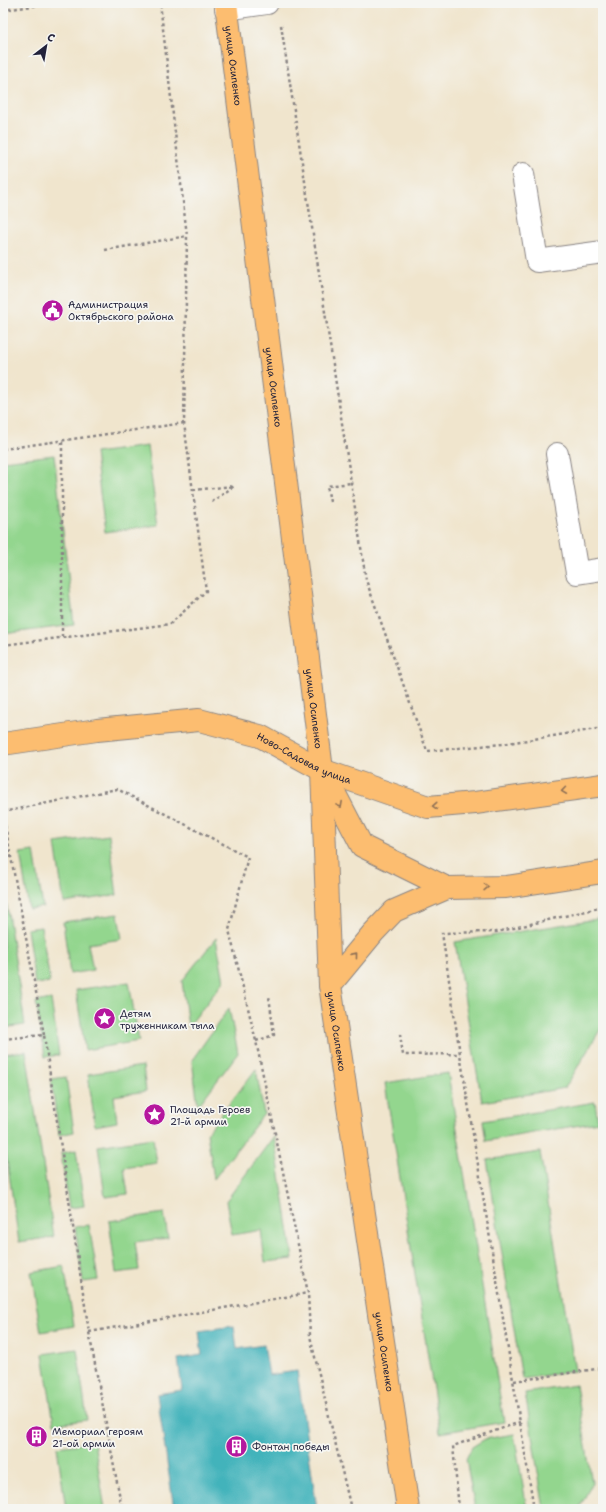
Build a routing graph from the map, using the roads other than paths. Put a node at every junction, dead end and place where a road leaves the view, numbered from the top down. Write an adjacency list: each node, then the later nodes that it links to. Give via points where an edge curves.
1 (226, 6): 2 (lane); 8 (main road, улица Осипенко)
2 (274, 11)
3 (523, 174): 4 (lane, via 537,261)
4 (603, 252)
5 (557, 454): 6 (lane, via 577,573)
6 (603, 569)
7 (3, 744): 8 (main road, Ново-Садовая улица, via 97,730 199,720 260,736)
8 (322, 770): 9 (main road, Ново-Садовая улица, one-way to 8, via 428,807); 11 (main road, one-way to 11, via 362,846); 12 (main road, улица Осипенко)
9 (603, 785)
10 (603, 872): 11 (main road, one-way to 10, via 506,887)
11 (447, 888): 12 (main road, one-way to 11, via 394,911)
12 (330, 985): 13 (main road, улица Осипенко)
13 (408, 1509)

